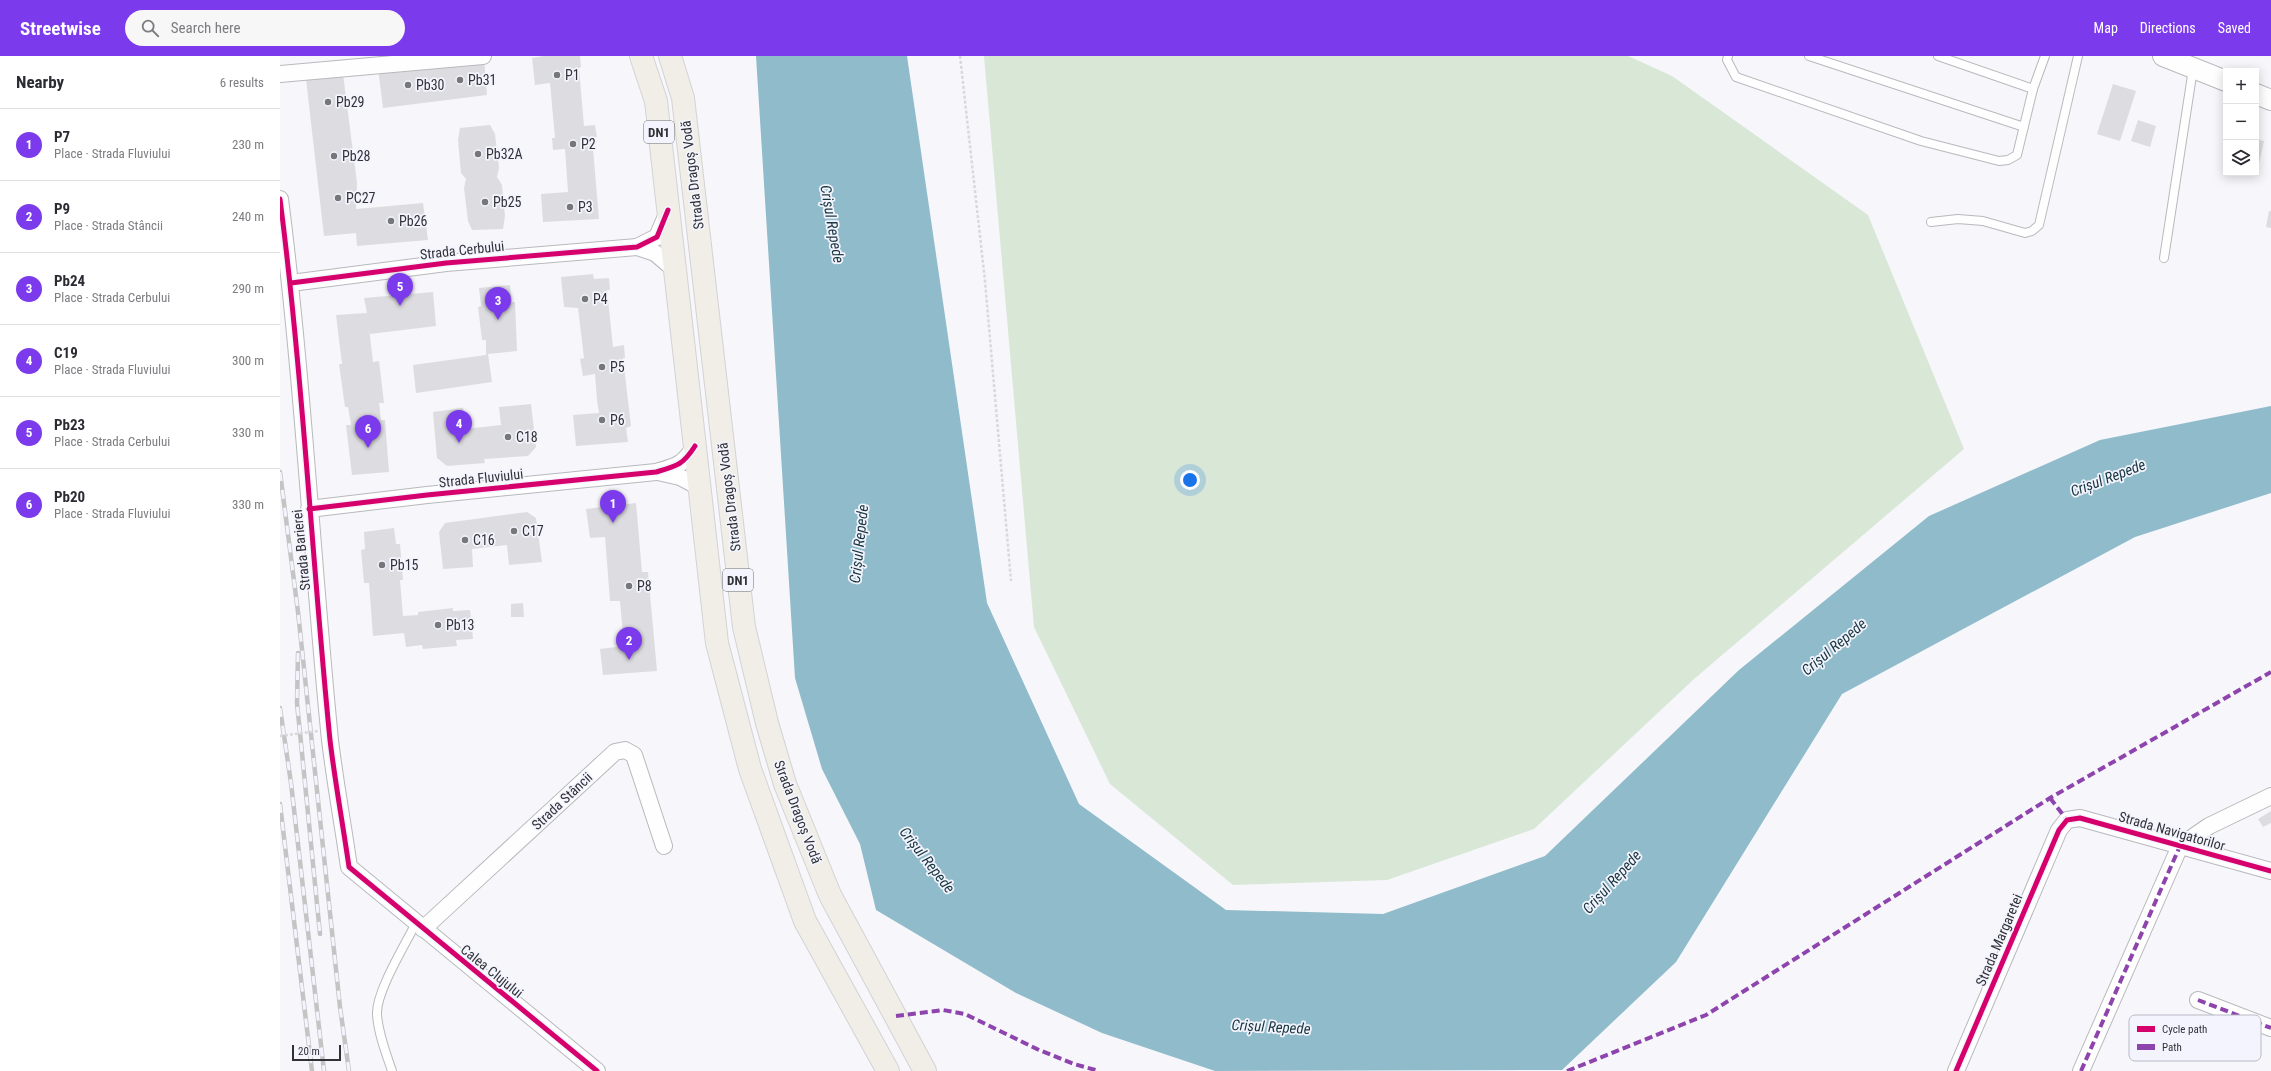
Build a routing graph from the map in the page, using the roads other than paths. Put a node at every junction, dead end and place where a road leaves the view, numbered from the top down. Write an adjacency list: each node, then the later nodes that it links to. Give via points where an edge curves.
1 (483, 56): 10 (street)
2 (641, 56): 19 (main road, Strada Dragoș Vodă / DN1, via 656,101)
3 (670, 56): 41 (main road, Strada Dragoș Vodă / DN1, via 683,98 744,627 767,723 785,784 830,895)
4 (1728, 56): 17 (lane, via 1727,60 1736,76 1921,141 1964,153 1999,161 2008,160 2017,155)
5 (1810, 56): 17 (lane)
6 (1938, 56): 14 (lane)
7 (2045, 56): 14 (lane)
8 (2078, 56): 20 (lane, via 2039,226 2025,233 1983,222 1958,219)
9 (2166, 56): 11 (street)
10 (385, 60): 12 (street)
11 (2193, 68): 13 (street); 22 (lane)
12 (280, 74)
13 (2223, 80)
14 (2033, 89): 17 (lane)
15 (2259, 95): 16 (street)
16 (2271, 100)
17 (2024, 127)
18 (280, 199): 24 (street, Strada Barierei)
19 (668, 210): 21 (street, via 657,237); 23 (main road, Strada Dragoș Vodă / DN1)
20 (1931, 222)
21 (637, 247): 23 (street, via 655,253); 24 (street, Strada Cerbului, via 454,262)
22 (2164, 258)
23 (674, 269): 25 (main road, Strada Dragoș Vodă / DN1)
24 (291, 283): 28 (street, Strada Barierei)
25 (695, 446): 26 (street, via 687,459 679,465); 27 (main road, Strada Dragoș Vodă / DN1)
26 (656, 472): 27 (street, via 680,477); 28 (street, Strada Fluviului)
27 (699, 487): 40 (main road, Strada Dragoș Vodă / DN1, via 717,643 750,769 805,921)
28 (309, 509): 34 (street, Strada Barierei, via 330,741 349,867)
29 (2271, 796): 32 (street, via 2209,826)
30 (2067, 820): 32 (street, Strada Navigatorilor, via 2080,818); 42 (street, Strada Margaretei, via 2059,830)
31 (664, 846): 35 (street, Strada Stâncii, via 634,755 625,750 615,752)
32 (2180, 846): 33 (street, Strada Navigatorilor); 43 (street)
33 (2271, 871)
34 (373, 888): 35 (street, Calea Clujului)
35 (419, 926): 38 (lane, via 380,998 377,1013); 39 (street, Calea Clujului)
36 (2198, 1000): 37 (street)
37 (2240, 1015)
38 (392, 1071)
39 (597, 1071)
40 (888, 1071)
41 (925, 1071)
42 (1956, 1071)
43 (2081, 1071)

